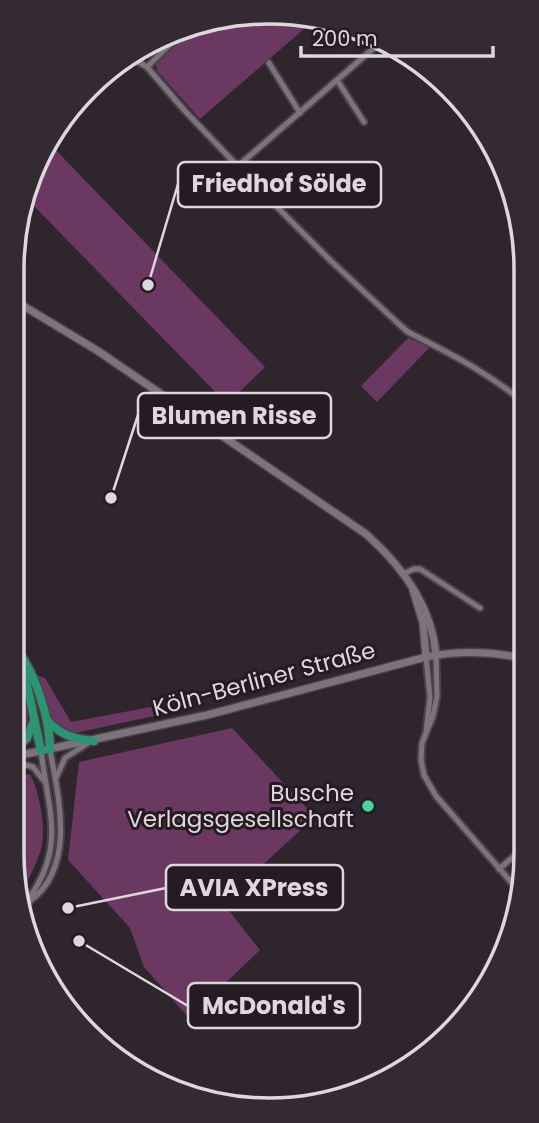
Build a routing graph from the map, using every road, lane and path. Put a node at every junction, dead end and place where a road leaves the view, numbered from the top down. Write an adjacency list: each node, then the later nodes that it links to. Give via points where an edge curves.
1 (168, 47): 5 (street)
2 (373, 49): 6 (street)
3 (139, 62): 5 (street)
4 (269, 63): 7 (street)
5 (147, 67): 9 (street)
6 (337, 80): 7 (street); 8 (street)
7 (300, 113): 9 (street)
8 (364, 122)
9 (238, 166): 11 (street, via 401,326 464,360)
10 (24, 306): 12 (main road, via 352,523)
11 (514, 395)
12 (404, 574): 13 (main road); 14 (street, via 420,569)
13 (413, 589): 15 (main road, via 423,605); 16 (main road)
14 (480, 608)
15 (436, 655): 16 (main road, Köln-Berliner Straße); 17 (main road, Köln-Berliner Straße, via 489,652); 22 (street, via 438,696)
16 (426, 657): 22 (street, via 430,697); 24 (main road, Köln-Berliner Straße, via 259,703)
17 (514, 657)
18 (24, 663): 21 (highway)
19 (24, 677): 20 (highway)
20 (35, 718): 23 (highway); 25 (highway)
21 (46, 719): 24 (highway, via 61,733); 25 (highway)
22 (426, 733): 31 (street, via 421,752 427,782)
23 (24, 741)
24 (94, 741): 25 (main road, Köln-Berliner Straße); 28 (street, via 67,756)
25 (46, 750): 26 (main road, Köln-Berliner Straße); 28 (street); 29 (street)
26 (24, 756)
27 (24, 764): 29 (street, via 37,770)
28 (56, 778): 34 (street, via 61,820 58,854 44,886)
29 (48, 788): 33 (street, via 51,852)
30 (514, 856): 31 (street)
31 (499, 869): 32 (street)
32 (512, 884)
33 (29, 899)
34 (29, 902)

